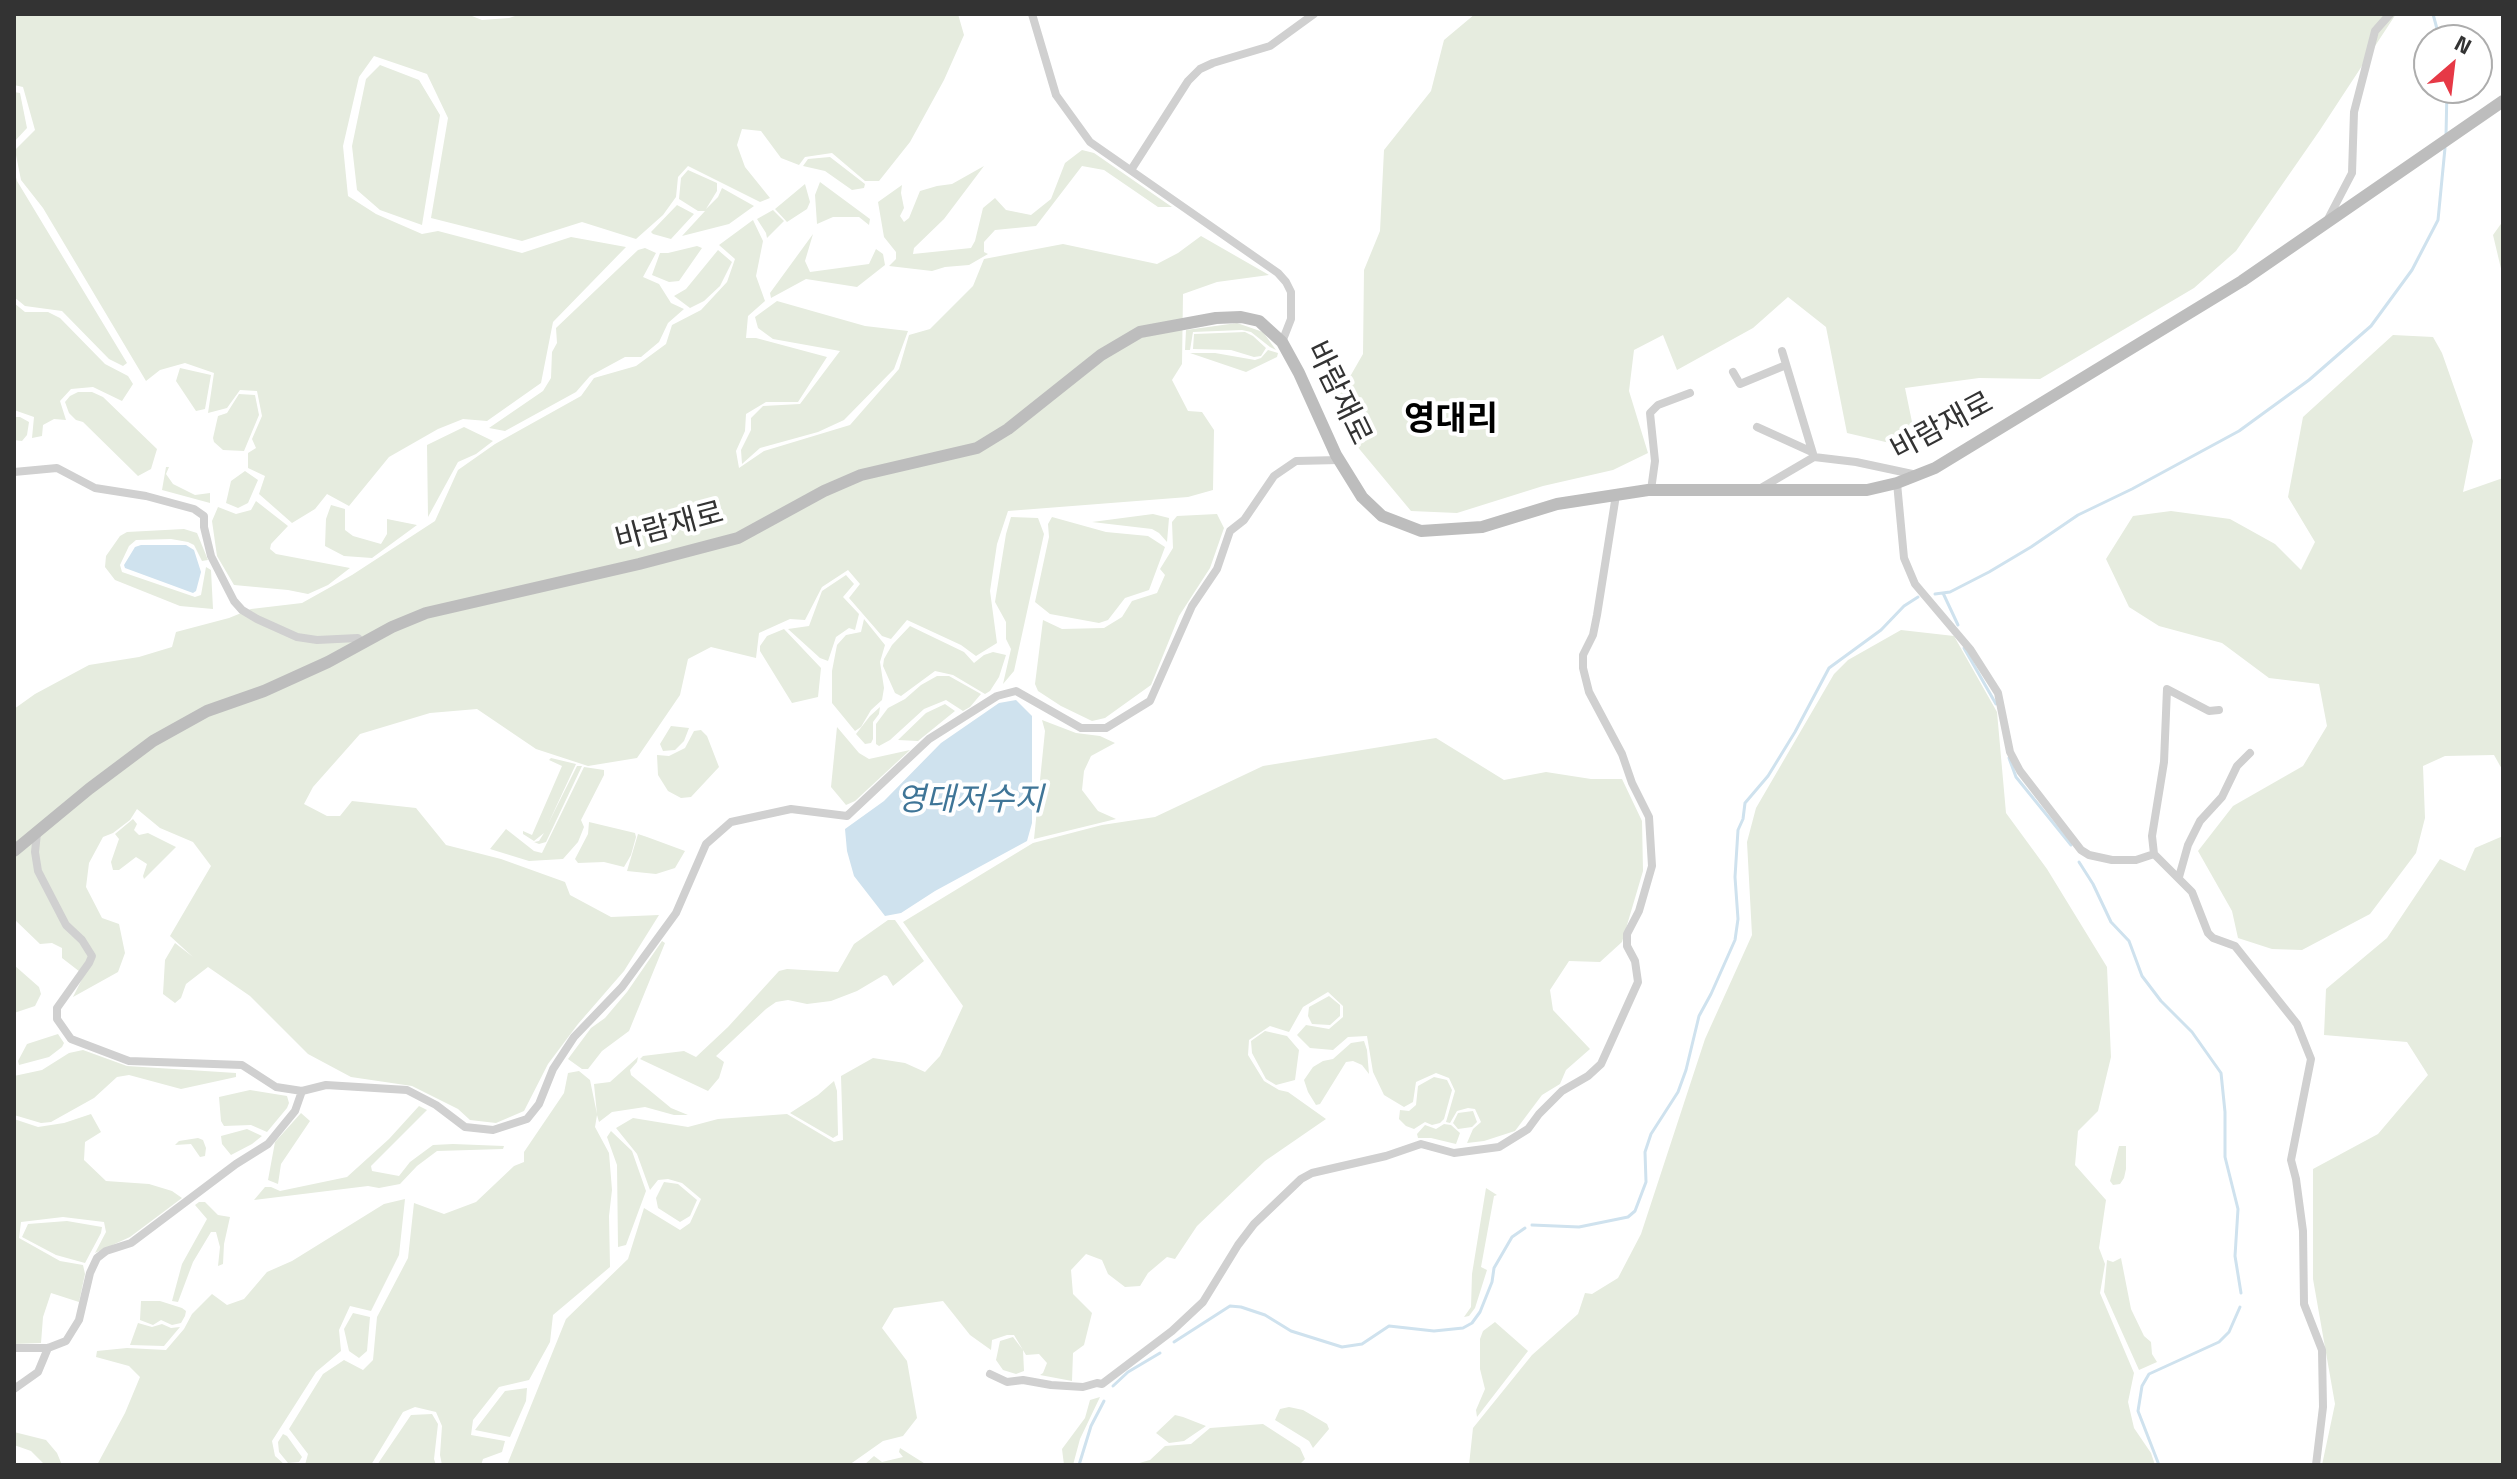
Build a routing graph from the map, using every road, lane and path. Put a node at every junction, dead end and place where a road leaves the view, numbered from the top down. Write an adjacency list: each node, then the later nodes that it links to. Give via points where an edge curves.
1 (1032, 14): 5 (street, via 1056,95 1090,142)
2 (1314, 14): 5 (street, via 1270,46 1200,69)
3 (2390, 14): 6 (street, via 2375,31 2361,79 2352,173)
4 (2503, 101): 6 (street, 바람재로)
5 (1131, 170): 7 (street, via 1278,273 1291,292 1291,319)
6 (2327, 221): 16 (street, 바람재로, via 2242,281)
7 (1282, 342): 14 (street, 바람재로); 21 (street, 바람재로, via 1259,321 1241,317 1140,332 977,448 861,475 738,538 426,613)
8 (1782, 351): 9 (street)
9 (1786, 365): 10 (street, via 1740,384); 13 (street)
10 (1733, 372)
11 (1690, 393): 18 (street, via 1650,413 1655,461)
12 (1757, 427): 13 (street)
13 (1813, 454): 16 (street); 19 (street)
14 (1339, 460): 20 (street, 바람재로, via 1362,497 1382,516 1421,531 1482,527 1557,504); 29 (street, via 1296,461 1274,476 1244,520 1230,531 1217,569 1192,606 1150,701 1106,728 1081,728 1016,691 1007,693 929,739 847,816 791,809 731,822 706,844 676,913 622,987 574,1037 527,1119 493,1130 465,1127 407,1090 326,1085)
15 (14, 472): 21 (street, via 57,468 95,488 194,509 204,516 211,556 242,610 297,637 358,638)
16 (1918, 475): 17 (street, 바람재로)
17 (1897, 483): 19 (street, 바람재로, via 1867,490); 27 (street, via 1904,558 1915,584 1970,649 1998,693 2010,752 2020,771 2089,855 2136,860)
18 (1651, 490): 19 (street, 바람재로); 20 (street, 바람재로)
19 (1758, 490)
20 (1616, 495): 32 (street, via 1583,668 1589,692 1649,817 1652,866 1627,934 1638,982 1601,1064 1555,1097 1528,1129 1499,1147 1454,1153 1421,1144 1301,1179 1254,1224 1203,1302 1102,1384 1007,1382)
21 (362, 643): 24 (street, 바람재로, via 264,691 207,711 153,741)
22 (2219, 710): 27 (street, via 2209,711 2167,689)
23 (2250, 753): 28 (street, via 2200,821)
24 (37, 832): 25 (street, 바람재로); 29 (street, via 38,871 66,925 92,956 57,1008 57,1019 71,1039 129,1061 242,1065 276,1087)
25 (20, 842): 26 (street, 바람재로)
26 (14, 851)
27 (2154, 854): 28 (street)
28 (2179, 877): 34 (street, via 2192,892 2208,933 2235,946 2297,1024 2311,1059 2291,1160 2303,1231 2304,1304 2322,1350)
29 (302, 1091): 31 (street, via 295,1111 268,1144 131,1243 97,1258 79,1320 66,1341)
30 (14, 1348): 31 (street)
31 (48, 1348): 33 (street, via 38,1372)
32 (990, 1374)
33 (14, 1389)
34 (2316, 1465)

